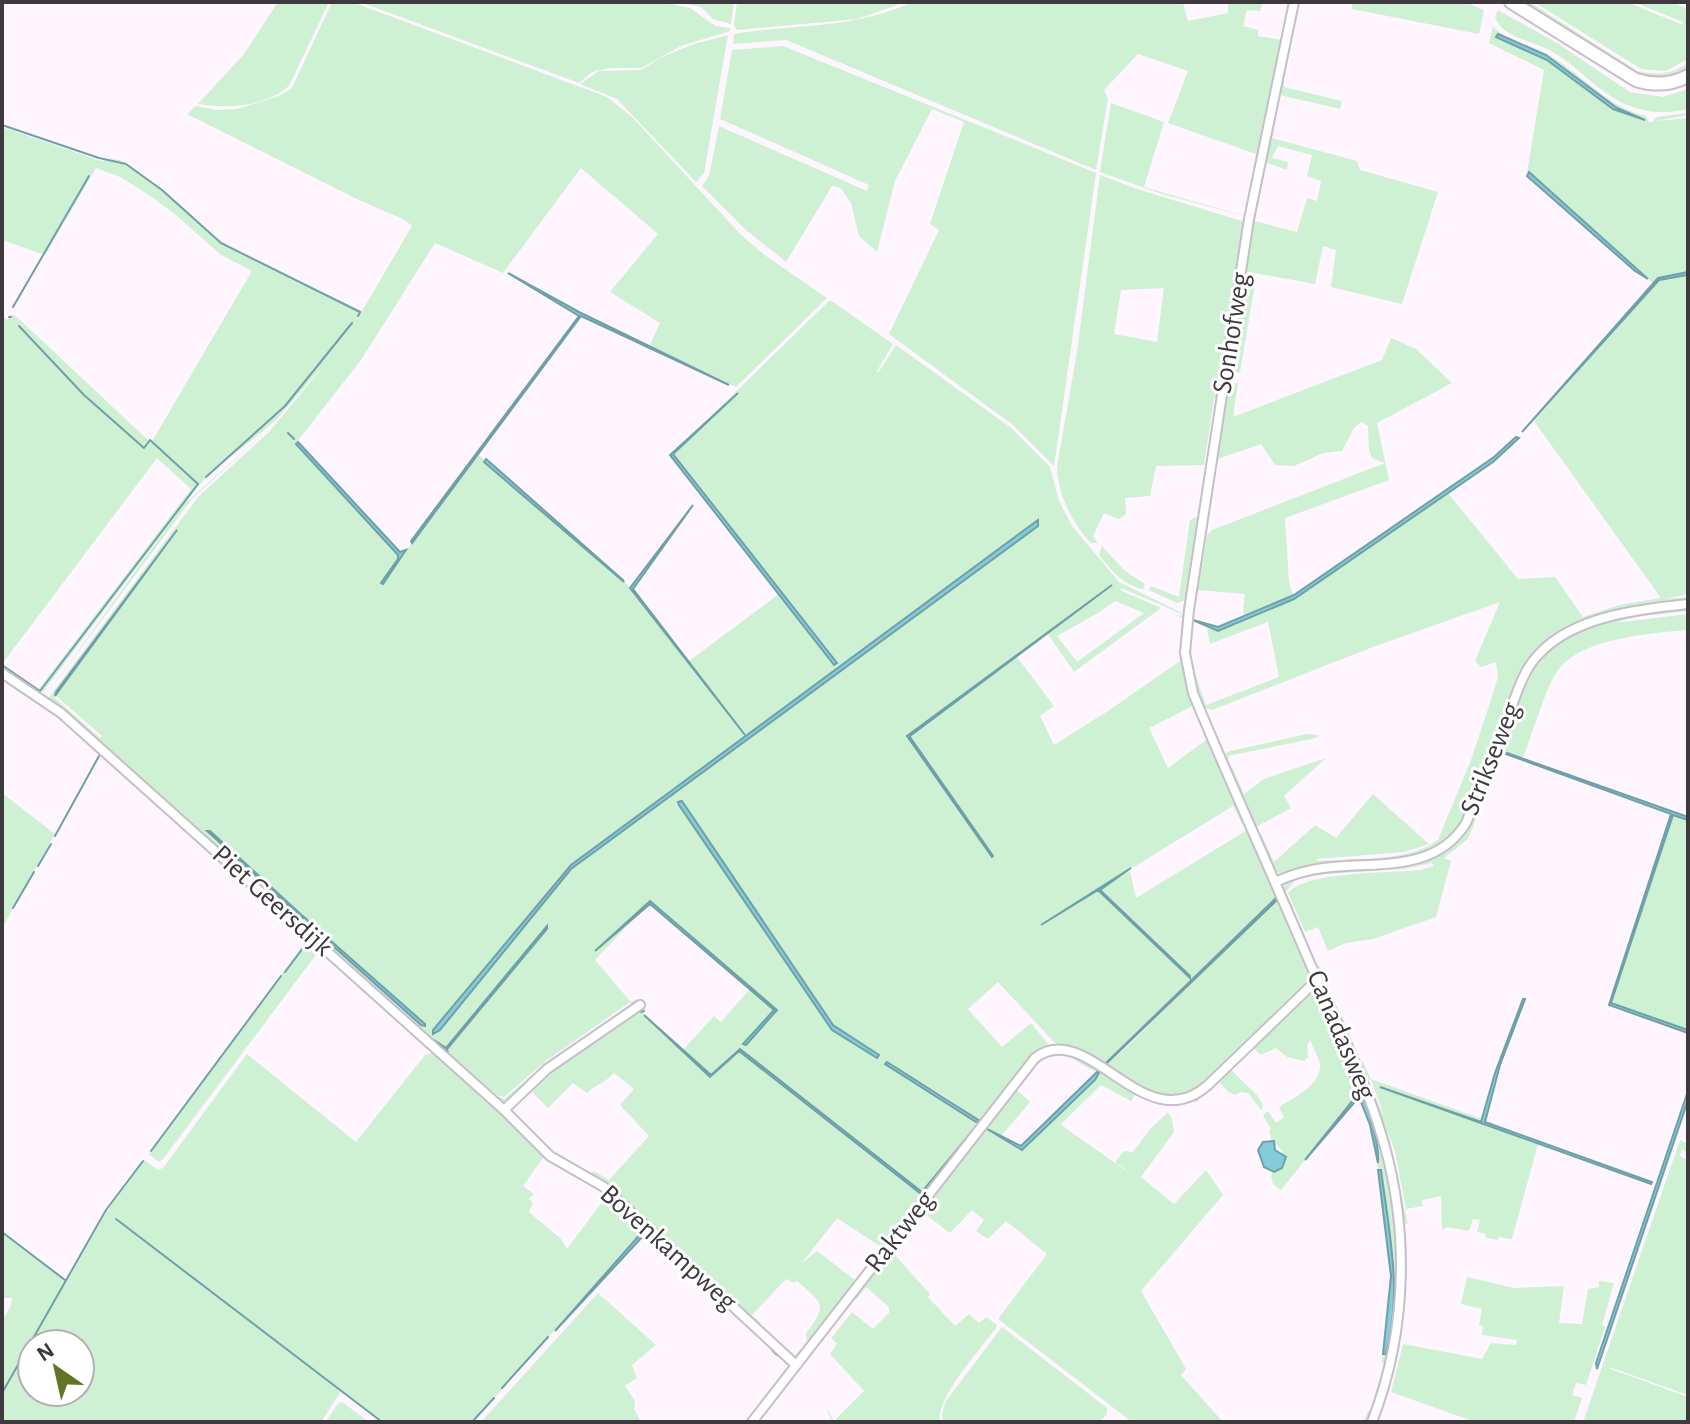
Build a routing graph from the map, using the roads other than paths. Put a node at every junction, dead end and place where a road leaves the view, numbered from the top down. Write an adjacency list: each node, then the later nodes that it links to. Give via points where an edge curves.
1 (1294, 2): 5 (street, Sonhofweg, via 1249,219 1187,620)
2 (1511, 2): 3 (street, via 1636,80 1669,84)
3 (1688, 76)
4 (1688, 604): 7 (street, Strikseweg, via 1605,617 1542,650 1523,677 1466,823 1442,849 1413,861 1325,867)
5 (1186, 666): 7 (street, Canadasweg)
6 (2, 673): 10 (street, Piet Geersdijk, via 61,713)
7 (1275, 882): 8 (street, Canadasweg)
8 (1318, 979): 12 (street, Raktweg, via 1208,1085 1182,1101 1157,1099 1073,1052 1053,1049 1041,1054); 14 (street, Canadasweg, via 1371,1105 1397,1208 1398,1313 1388,1374)
9 (640, 1005): 10 (street, via 547,1069)
10 (504, 1110): 11 (street, Piet Geersdijk)
11 (533, 1140): 12 (street, Bovenkampweg, via 604,1187)
12 (796, 1365): 13 (street, Raktweg)
13 (752, 1422)
14 (1372, 1422)

